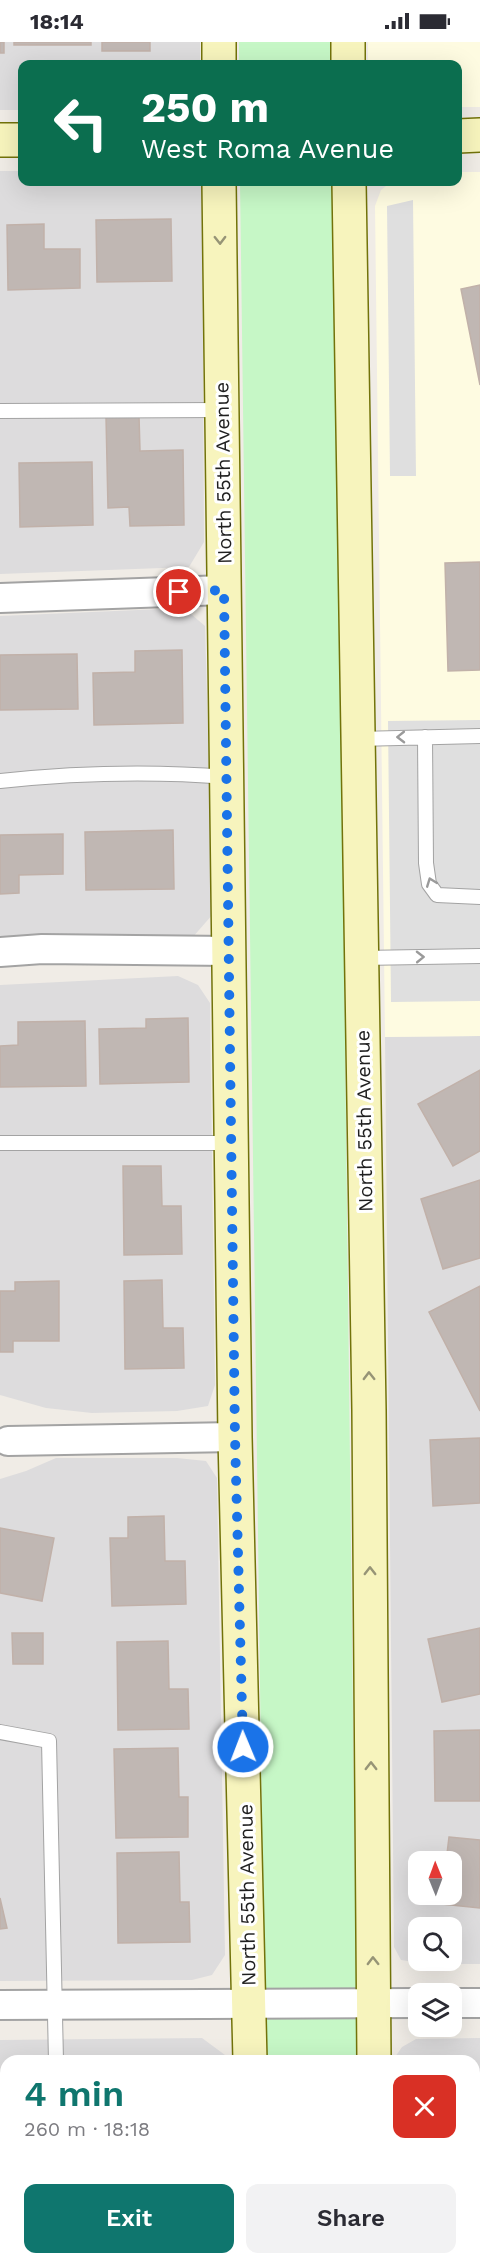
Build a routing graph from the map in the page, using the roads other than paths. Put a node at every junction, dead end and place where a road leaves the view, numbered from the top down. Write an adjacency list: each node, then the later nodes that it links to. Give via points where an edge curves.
1 (219, 42): 3 (street)
2 (348, 42): 4 (street)
3 (219, 60)
4 (348, 60)
5 (480, 135): 6 (street)
6 (462, 136)
7 (0, 140): 8 (street)
8 (18, 140)
9 (219, 186): 11 (street, North 55th Avenue, one-way to 11)
10 (349, 186): 17 (street, North 55th Avenue)
11 (222, 410): 12 (lane); 13 (street, North 55th Avenue)
12 (0, 411)
13 (224, 590): 14 (street); 18 (street, North 55th Avenue)
14 (0, 598)
15 (480, 736): 16 (lane)
16 (425, 737): 17 (lane, one-way to 17); 20 (lane, one-way to 16, via 437,896 429,884)
17 (358, 739): 24 (street, North 55th Avenue)
18 (227, 777): 19 (lane, via 177,773); 22 (street, North 55th Avenue)
19 (0, 781)
20 (480, 897)
21 (0, 951): 22 (street)
22 (229, 951): 26 (street, North 55th Avenue)
23 (480, 956): 24 (lane, one-way to 23)
24 (362, 958): 30 (street, North 55th Avenue, one-way to 24)
25 (0, 1143): 26 (lane)
26 (232, 1143): 27 (street, North 55th Avenue)
27 (235, 1437): 28 (street); 35 (street, North 55th Avenue)
28 (8, 1441)
29 (0, 1732): 34 (lane, via 49,1741)
30 (373, 2003): 31 (street); 35 (street); 39 (street, North 55th Avenue)
31 (408, 2003)
32 (462, 2003): 33 (street)
33 (480, 2003)
34 (55, 2004): 35 (street); 36 (street); 37 (lane)
35 (249, 2004): 38 (street, North 55th Avenue)
36 (0, 2005)
37 (56, 2055)
38 (250, 2055)
39 (374, 2055)

